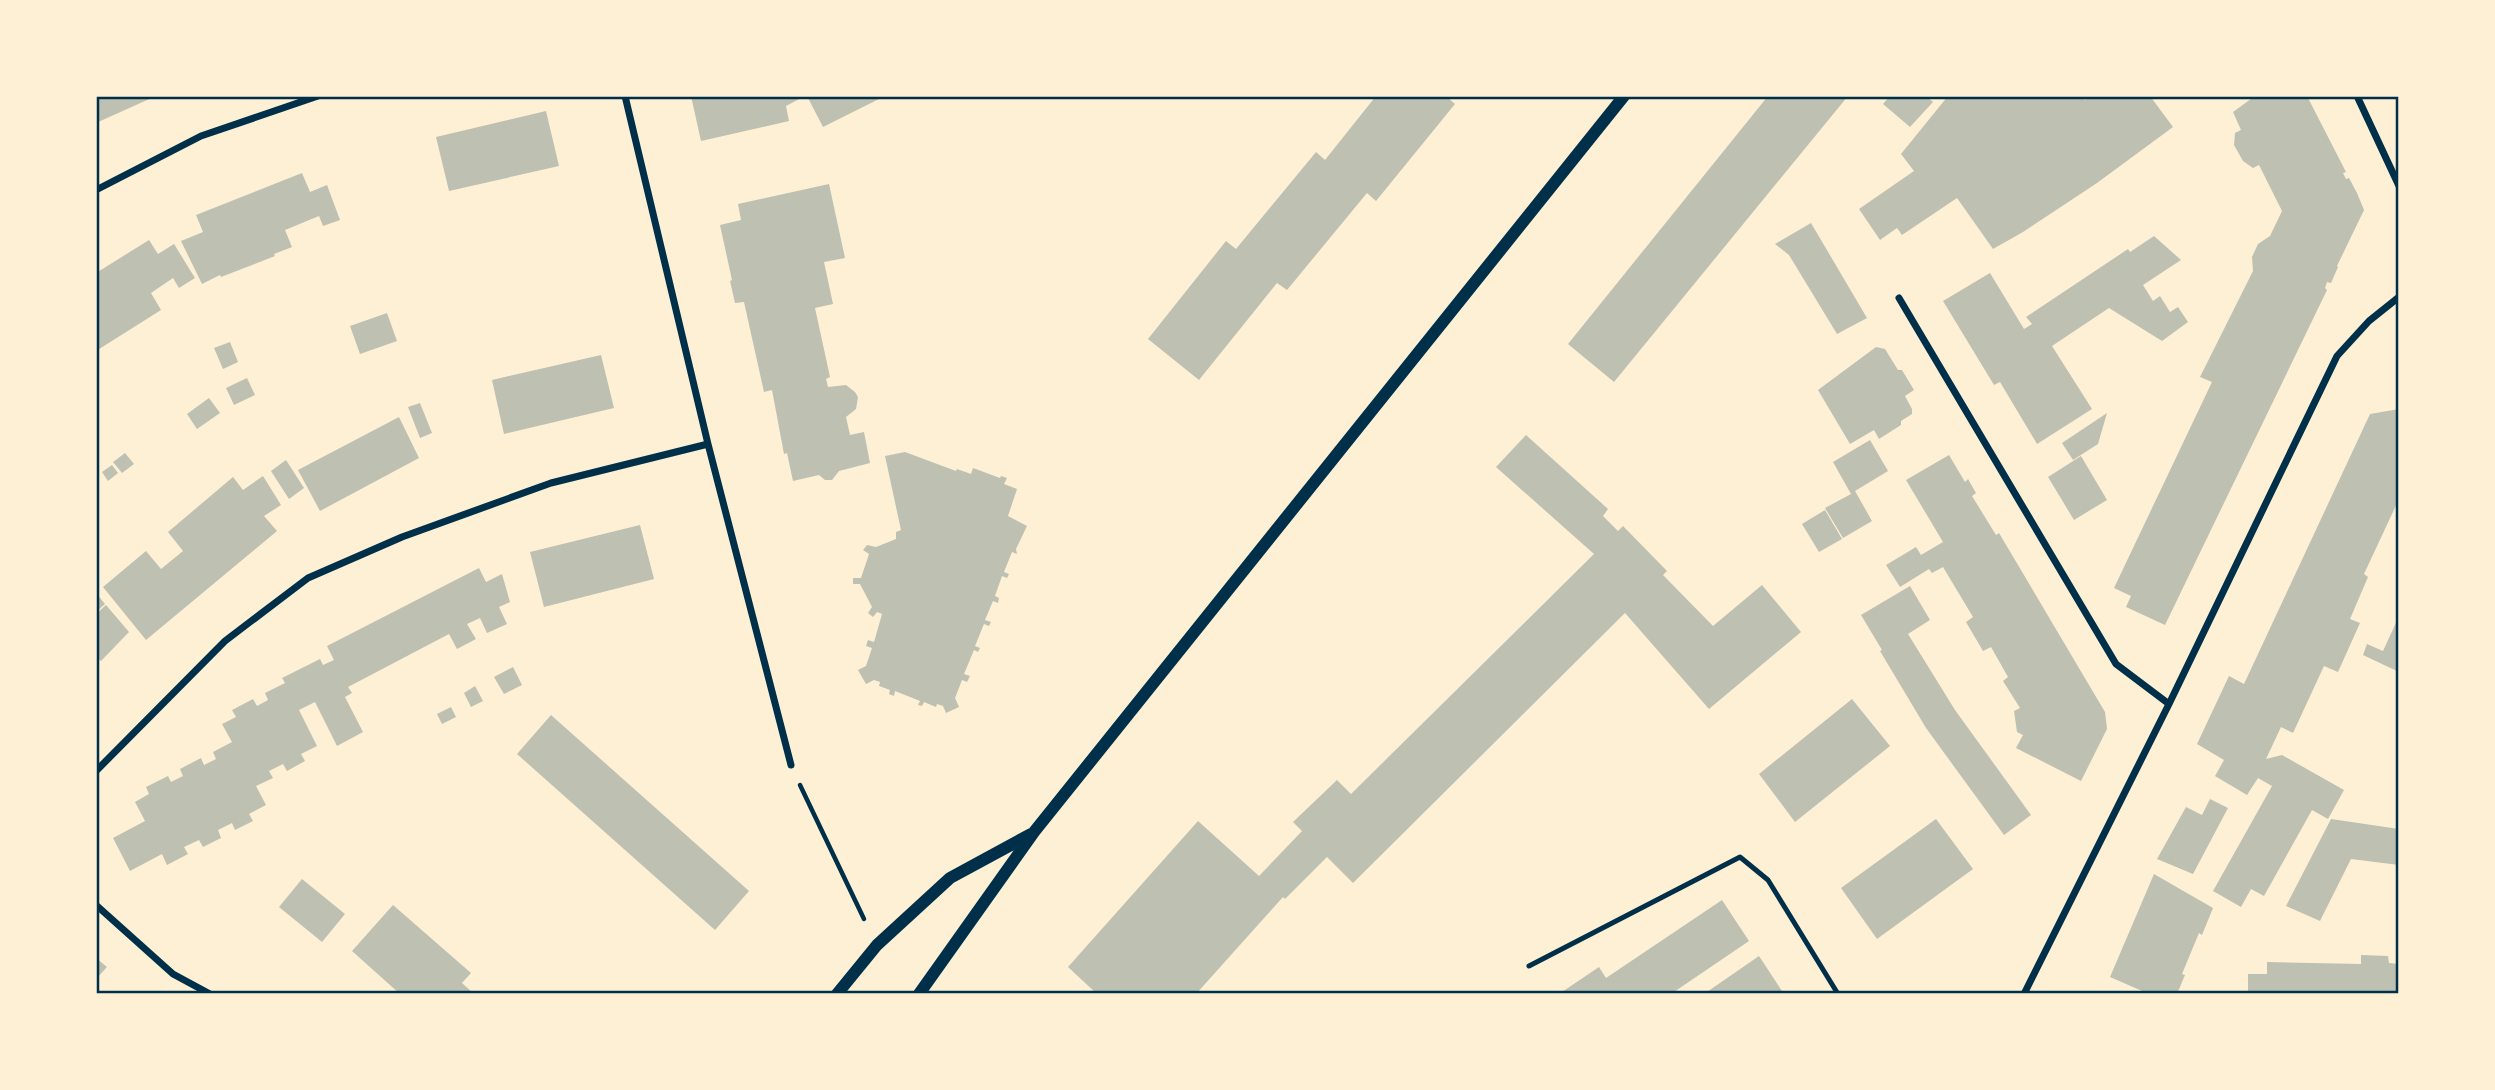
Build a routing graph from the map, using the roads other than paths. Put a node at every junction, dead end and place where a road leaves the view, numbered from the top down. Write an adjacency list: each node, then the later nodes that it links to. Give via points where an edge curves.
1 (318, 96): 6 (street, via 201,136)
2 (625, 96): 9 (street)
3 (1624, 96): 13 (street)
4 (2357, 96): 5 (street)
5 (2399, 186)
6 (96, 190)
7 (2399, 297): 10 (street, via 2337,356)
8 (1899, 298): 10 (street, via 2116,664)
9 (708, 444): 11 (street); 12 (street, via 551,483 402,537 308,578 226,641)
10 (2169, 704): 20 (street)
11 (791, 765)
12 (96, 771)
13 (1034, 832): 16 (street, via 950,878 877,945); 18 (street)
14 (96, 905): 17 (street, via 173,974)
15 (1529, 966): 19 (lane, via 1740,857 1768,880)
16 (839, 993)
17 (210, 994)
18 (919, 994)
19 (1838, 994)
20 (2024, 994)

